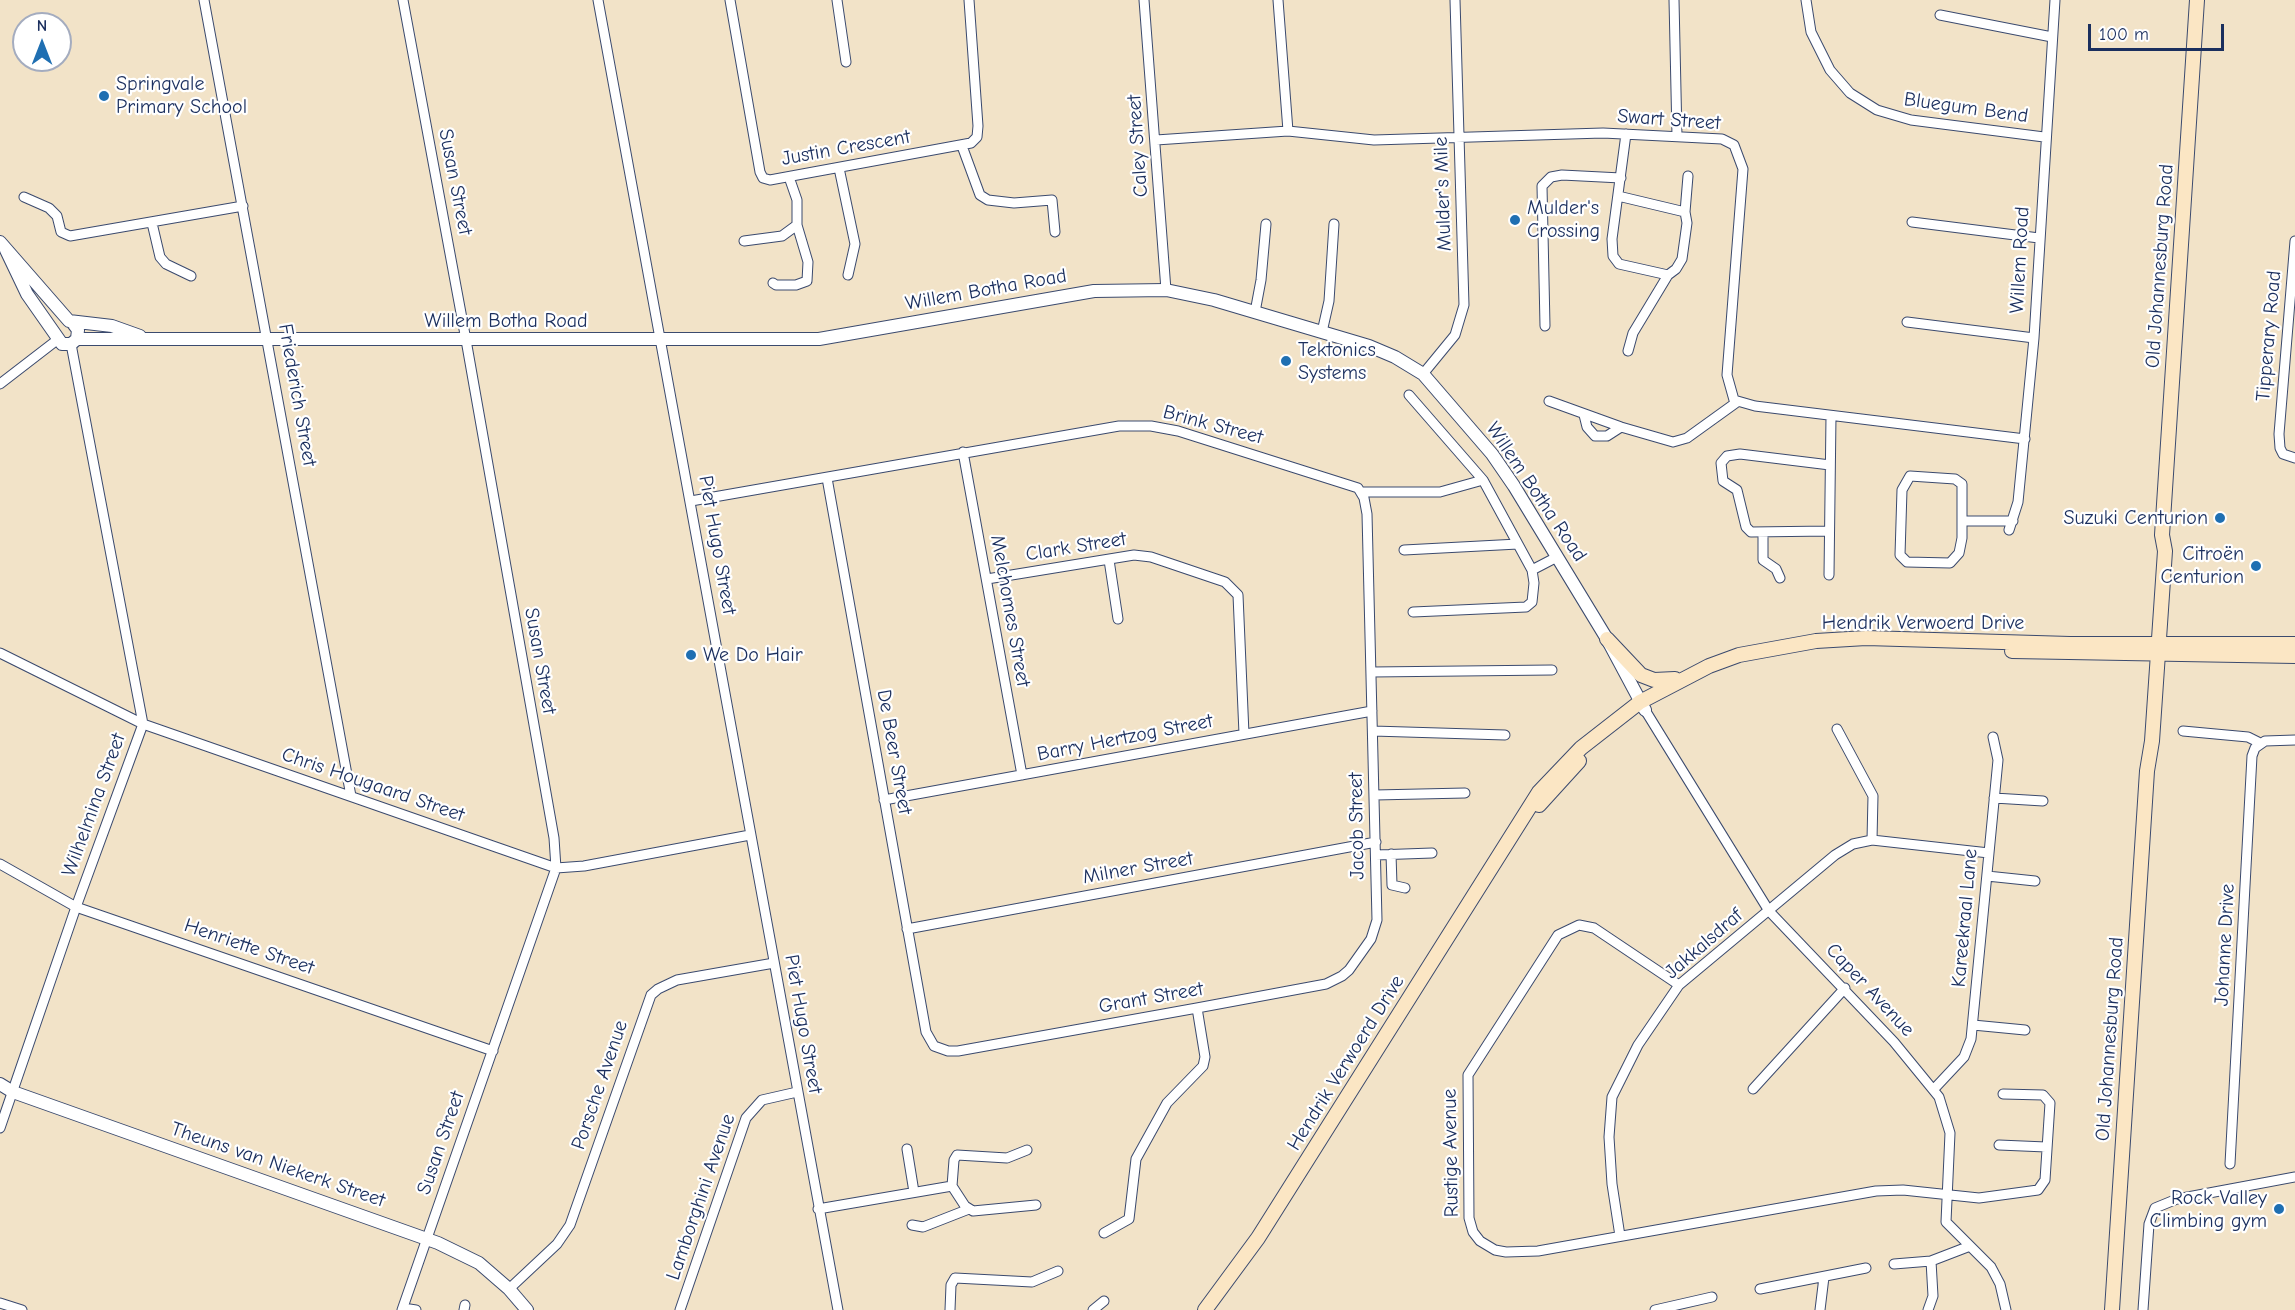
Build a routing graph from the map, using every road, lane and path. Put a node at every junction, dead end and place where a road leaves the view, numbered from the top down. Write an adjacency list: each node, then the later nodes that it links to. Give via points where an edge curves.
1 (204, 0): 30 (street, Friederich Street)
2 (403, 0): 57 (street, Susan Street)
3 (598, 0): 58 (street, Piet Hugo Street)
4 (730, 0): 26 (street, Justin Crescent, via 761,175 770,180)
5 (837, 0): 16 (street)
6 (969, 0): 23 (street, via 978,130 977,137)
7 (1144, 0): 22 (street, Caley Street)
8 (1278, 0): 17 (street)
9 (1455, 0): 20 (street, Mulder's Mile)
10 (1674, 0): 19 (street)
11 (1806, 0): 21 (street, Bluegum Bend, via 1811,32 1830,70 1850,93 1877,110 1911,120)
12 (2055, 0): 15 (street, Willem Road)
13 (2197, 0): 92 (main road, Old Johannesburg Road, via 2162,535 2156,551)
14 (1940, 15): 15 (street)
15 (2052, 37): 21 (street, Willem Road)
16 (846, 63)
17 (1288, 130): 20 (street, Swart Street, via 1374,140); 22 (street, Swart Street)
18 (1626, 134): 19 (street, Swart Street); 20 (street, Swart Street); 27 (street)
19 (1677, 136): 65 (street, Swart Street, via 1732,143 1742,165 1727,375 1730,394)
20 (1458, 137): 61 (street, Mulder's Mile, via 1464,262 1462,316 1448,347)
21 (2044, 137): 38 (street, Willem Road)
22 (1156, 140): 46 (street, Caley Street)
23 (962, 146): 24 (street, Justin Crescent); 37 (street, via 980,195 988,200 1014,203 1052,200)
24 (839, 168): 26 (street, Justin Crescent); 42 (street, via 855,244)
25 (1688, 176): 31 (street)
26 (789, 177): 36 (street, via 797,200)
27 (1621, 178): 29 (street); 50 (street, via 1562,175 1551,177 1542,186)
28 (24, 196): 33 (street, via 53,211 66,235)
29 (1618, 196): 31 (street); 43 (street, via 1612,239 1614,261)
30 (243, 206): 33 (street); 56 (street, Friederich Street)
31 (1685, 212): 43 (street, via 1682,259)
32 (1912, 222): 38 (street)
33 (152, 223): 44 (street, via 160,257)
34 (1266, 224): 47 (street)
35 (1334, 224): 52 (street, via 1329,301)
36 (797, 225): 39 (street, via 782,236); 45 (street, via 808,262 807,281 796,285)
37 (1055, 232)
38 (2039, 238): 55 (street, Willem Road)
39 (744, 241)
40 (2295, 241): 51 (street, Tipperary Road)
41 (3, 246): 48 (street); 53 (street, via 27,294)
42 (848, 275)
43 (1668, 275): 60 (street, via 1634,333)
44 (191, 276)
45 (773, 283)
46 (1166, 290): 47 (street, Willem Botha Road); 58 (street, Willem Botha Road, via 1068,295 823,339)
47 (1255, 312): 52 (street, Willem Botha Road)
48 (70, 322): 53 (street, via 59,324); 54 (street, Willem Botha Road, via 112,326); 59 (street, via 78,330)
49 (1907, 322): 55 (street)
50 (1545, 326)
51 (2292, 330): 71 (street, Tipperary Road, via 2279,434 2283,454)
52 (1322, 332): 61 (street, Willem Botha Road, via 1369,346)
53 (56, 336): 59 (street, via 62,344); 62 (street)
54 (147, 338): 56 (street, Willem Botha Road); 59 (street, Willem Botha Road)
55 (2034, 338): 69 (street, Willem Road)
56 (268, 339): 57 (street, Willem Botha Road); 112 (street, Friederich Street)
57 (466, 340): 58 (street, Willem Botha Road); 124 (street, Susan Street, via 554,838)
58 (661, 340): 76 (street, Piet Hugo Street)
59 (74, 341): 100 (street, Wilhelmina Street)
60 (1628, 351)
61 (1423, 374): 82 (street, Willem Botha Road, via 1492,454)
62 (0, 384)
63 (1409, 394): 74 (street)
64 (1549, 401): 66 (street)
65 (1737, 402): 67 (street); 68 (street, via 1681,441)
66 (1584, 415): 68 (street); 68 (street, via 1595,436 1607,436)
67 (1831, 416): 69 (street); 72 (street)
68 (1621, 427)
69 (2025, 439): 77 (street, Willem Road, via 2018,502 2011,525)
70 (963, 452): 73 (street, Brink Street); 75 (street, Brink Street, via 1103,427 1151,426 1352,484); 87 (street, Melchomes Street)
71 (2295, 458)
72 (1830, 465): 78 (street); 79 (street, via 1740,454 1723,459 1723,481 1737,490 1746,527)
73 (827, 478): 76 (street, Brink Street); 114 (street, De Beer Street)
74 (1483, 480): 75 (street, via 1440,492); 80 (street)
75 (1361, 492): 96 (street, via 1367,514)
76 (692, 501): 116 (street, Piet Hugo Street)
77 (1964, 521): 77 (street, via 1959,553 1950,563 1907,562 1900,555 1902,490 1910,476 1959,481 1964,492)
78 (1829, 531): 79 (street); 85 (street)
79 (1763, 534): 86 (street, via 1763,560 1776,569)
80 (1518, 544): 81 (street); 84 (street)
81 (1404, 550)
82 (1557, 557): 84 (street); 90 (street, Willem Botha Road)
83 (1109, 560): 87 (street, Clark Street); 89 (street); 104 (street, Clark Street, via 1134,555 1150,557 1222,581 1236,591)
84 (1532, 570): 88 (street, via 1534,595 1526,607)
85 (1829, 576)
86 (1780, 578)
87 (987, 579): 109 (street, Melchomes Street)
88 (1413, 612)
89 (1118, 619)
90 (1607, 639): 97 (main road, via 1633,668 1649,678); 98 (street, Willem Botha Road)
91 (2295, 644): 92 (main road, Hendrik Verwoerd Drive)
92 (2154, 649): 94 (main road, Hendrik Verwoerd Drive); 97 (main road, Hendrik Verwoerd Drive, via 1866,638 1816,641 1739,655); 98 (main road, Hendrik Verwoerd Drive, via 1915,646 1820,650 1777,656 1711,674); 187 (main road, Old Johannesburg Road)
93 (0, 653): 100 (street, Chris Hougaard Street)
94 (2295, 656)
95 (1552, 670): 96 (street)
96 (1372, 672): 99 (street)
97 (1688, 677): 98 (main road, Hendrik Verwoerd Drive)
98 (1642, 706): 129 (street, Caper Avenue); 182 (main road, Hendrik Verwoerd Drive, via 1581,748 1550,778 1522,816 1258,1238)
99 (1372, 711): 102 (street, Jacob Street); 104 (street, Barry Hertzog Street)
100 (143, 724): 112 (street, Chris Hougaard Street); 128 (street, Wilhelmina Street)
101 (1837, 729): 117 (street, via 1873,796)
102 (1373, 731): 105 (street); 111 (street, Jacob Street)
103 (2183, 731): 108 (street, via 2248,737)
104 (1244, 734): 109 (street, Barry Hertzog Street)
105 (1505, 735)
106 (1993, 737): 113 (street, Kareekraal Lane, via 1998,760)
107 (2295, 740): 108 (street)
108 (2260, 743): 151 (street, Johanne Drive, via 2252,756)
109 (1022, 775): 114 (street, Barry Hertzog Street)
110 (1465, 793): 111 (street)
111 (1375, 795): 118 (street, Jacob Street)
112 (351, 796): 124 (street, Chris Hougaard Street)
113 (1994, 798): 115 (street); 120 (street, Kareekraal Lane)
114 (884, 800): 130 (street, De Beer Street)
115 (2043, 801)
116 (750, 835): 124 (street, Chris Hougaard Street); 132 (street, Piet Hugo Street)
117 (1872, 840): 120 (street, Jakkalsdraf); 129 (street, Jakkalsdraf, via 1853,844 1835,855)
118 (1376, 842): 122 (street, Jacob Street); 130 (street, Milner Street)
119 (1432, 853): 121 (street)
120 (1989, 853): 125 (street, Kareekraal Lane)
121 (1391, 854): 122 (street); 127 (street, via 1392,885)
122 (1376, 855): 131 (street, Jacob Street, via 1377,920)
123 (0, 864): 128 (street, Henriette Street)
124 (556, 868): 139 (street, Susan Street)
125 (1987, 876): 126 (street); 136 (street, Kareekraal Lane)
126 (2036, 881)
127 (1405, 888)
128 (76, 907): 139 (street, Henriette Street); 143 (street, Wilhelmina Street)
129 (1769, 911): 133 (street, Jakkalsdraf); 134 (street, Caper Avenue)
130 (907, 929): 138 (street, De Beer Street)
131 (1371, 939): 135 (street, Grant Street, via 1349,970 1335,981)
132 (774, 963): 144 (street, Piet Hugo Street); 169 (street, Porsche Avenue, via 677,980 651,995 570,1225 557,1244)
133 (1679, 985): 161 (street, Jakkalsdraf, via 1638,1045 1612,1097 1609,1137); 161 (street, Rustige Avenue, via 1594,928 1579,925 1566,930 1552,943 1468,1075 1469,1218 1480,1241 1495,1250 1521,1252)
134 (1845, 988): 141 (street); 142 (street, Caper Avenue)
135 (1197, 1008): 138 (street, Grant Street, via 958,1051 934,1046); 160 (street, via 1203,1066 1167,1103 1136,1159 1129,1219)
136 (1973, 1025): 137 (street); 142 (street, Kareekraal Lane, via 1964,1057)
137 (2025, 1030)
138 (926, 1032)
139 (493, 1052): 162 (street, Susan Street)
140 (0, 1084): 143 (street, Theuns van Niekerk Street)
141 (1753, 1089)
142 (1934, 1089): 155 (street, Caper Avenue, via 1950,1133)
143 (13, 1092): 146 (street, Wilhelmina Street); 162 (street, Theuns van Niekerk Street)
144 (797, 1092): 157 (street, Piet Hugo Street); 178 (street, Lamborghini Avenue, via 762,1100 746,1118)
145 (2003, 1094): 148 (street, Rustige Avenue, via 2047,1097 2050,1103)
146 (0, 1128)
147 (2000, 1145): 148 (street)
148 (2046, 1147): 155 (street, Rustige Avenue, via 2045,1180 2038,1190 1979,1198)
149 (908, 1149): 154 (street)
150 (1027, 1150): 153 (street, via 1007,1158 957,1155)
151 (2230, 1164)
152 (2295, 1177): 188 (street, via 2161,1204 2151,1215)
153 (952, 1186): 154 (street); 158 (street)
154 (914, 1192): 157 (street)
155 (1947, 1194): 161 (street, Rustige Avenue, via 1876,1191); 163 (street, Caper Avenue, via 1947,1225)
156 (1036, 1205): 158 (street, via 979,1212)
157 (818, 1209): 179 (street, Piet Hugo Street)
158 (969, 1209): 159 (street, via 923,1227)
159 (912, 1225)
160 (1104, 1233)
161 (1620, 1236)
162 (426, 1238): 169 (street, Theuns van Niekerk Street, via 479,1263); 174 (street, Susan Street)
163 (1970, 1246): 164 (street); 186 (street, Caper Avenue, via 1997,1277)
164 (1931, 1261): 165 (street); 185 (street, via 1933,1296)
165 (1894, 1264)
166 (1866, 1268): 168 (street)
167 (1058, 1271): 180 (street, via 1032,1282 955,1278)
168 (1824, 1276): 170 (street); 184 (street)
169 (509, 1289): 177 (street, Theuns van Niekerk Street)
170 (1760, 1289)
171 (1712, 1297): 183 (street)
172 (1104, 1301): 181 (street)
173 (0, 1303): 175 (street)
174 (402, 1309): 176 (street)
175 (22, 1310)
176 (416, 1310)
177 (526, 1310)
178 (680, 1310)
179 (838, 1310)
180 (950, 1310)
181 (1093, 1310)
182 (1205, 1310)
183 (1655, 1310)
184 (1820, 1310)
185 (1928, 1310)
186 (2006, 1310)
187 (2112, 1310)
188 (2143, 1310)

